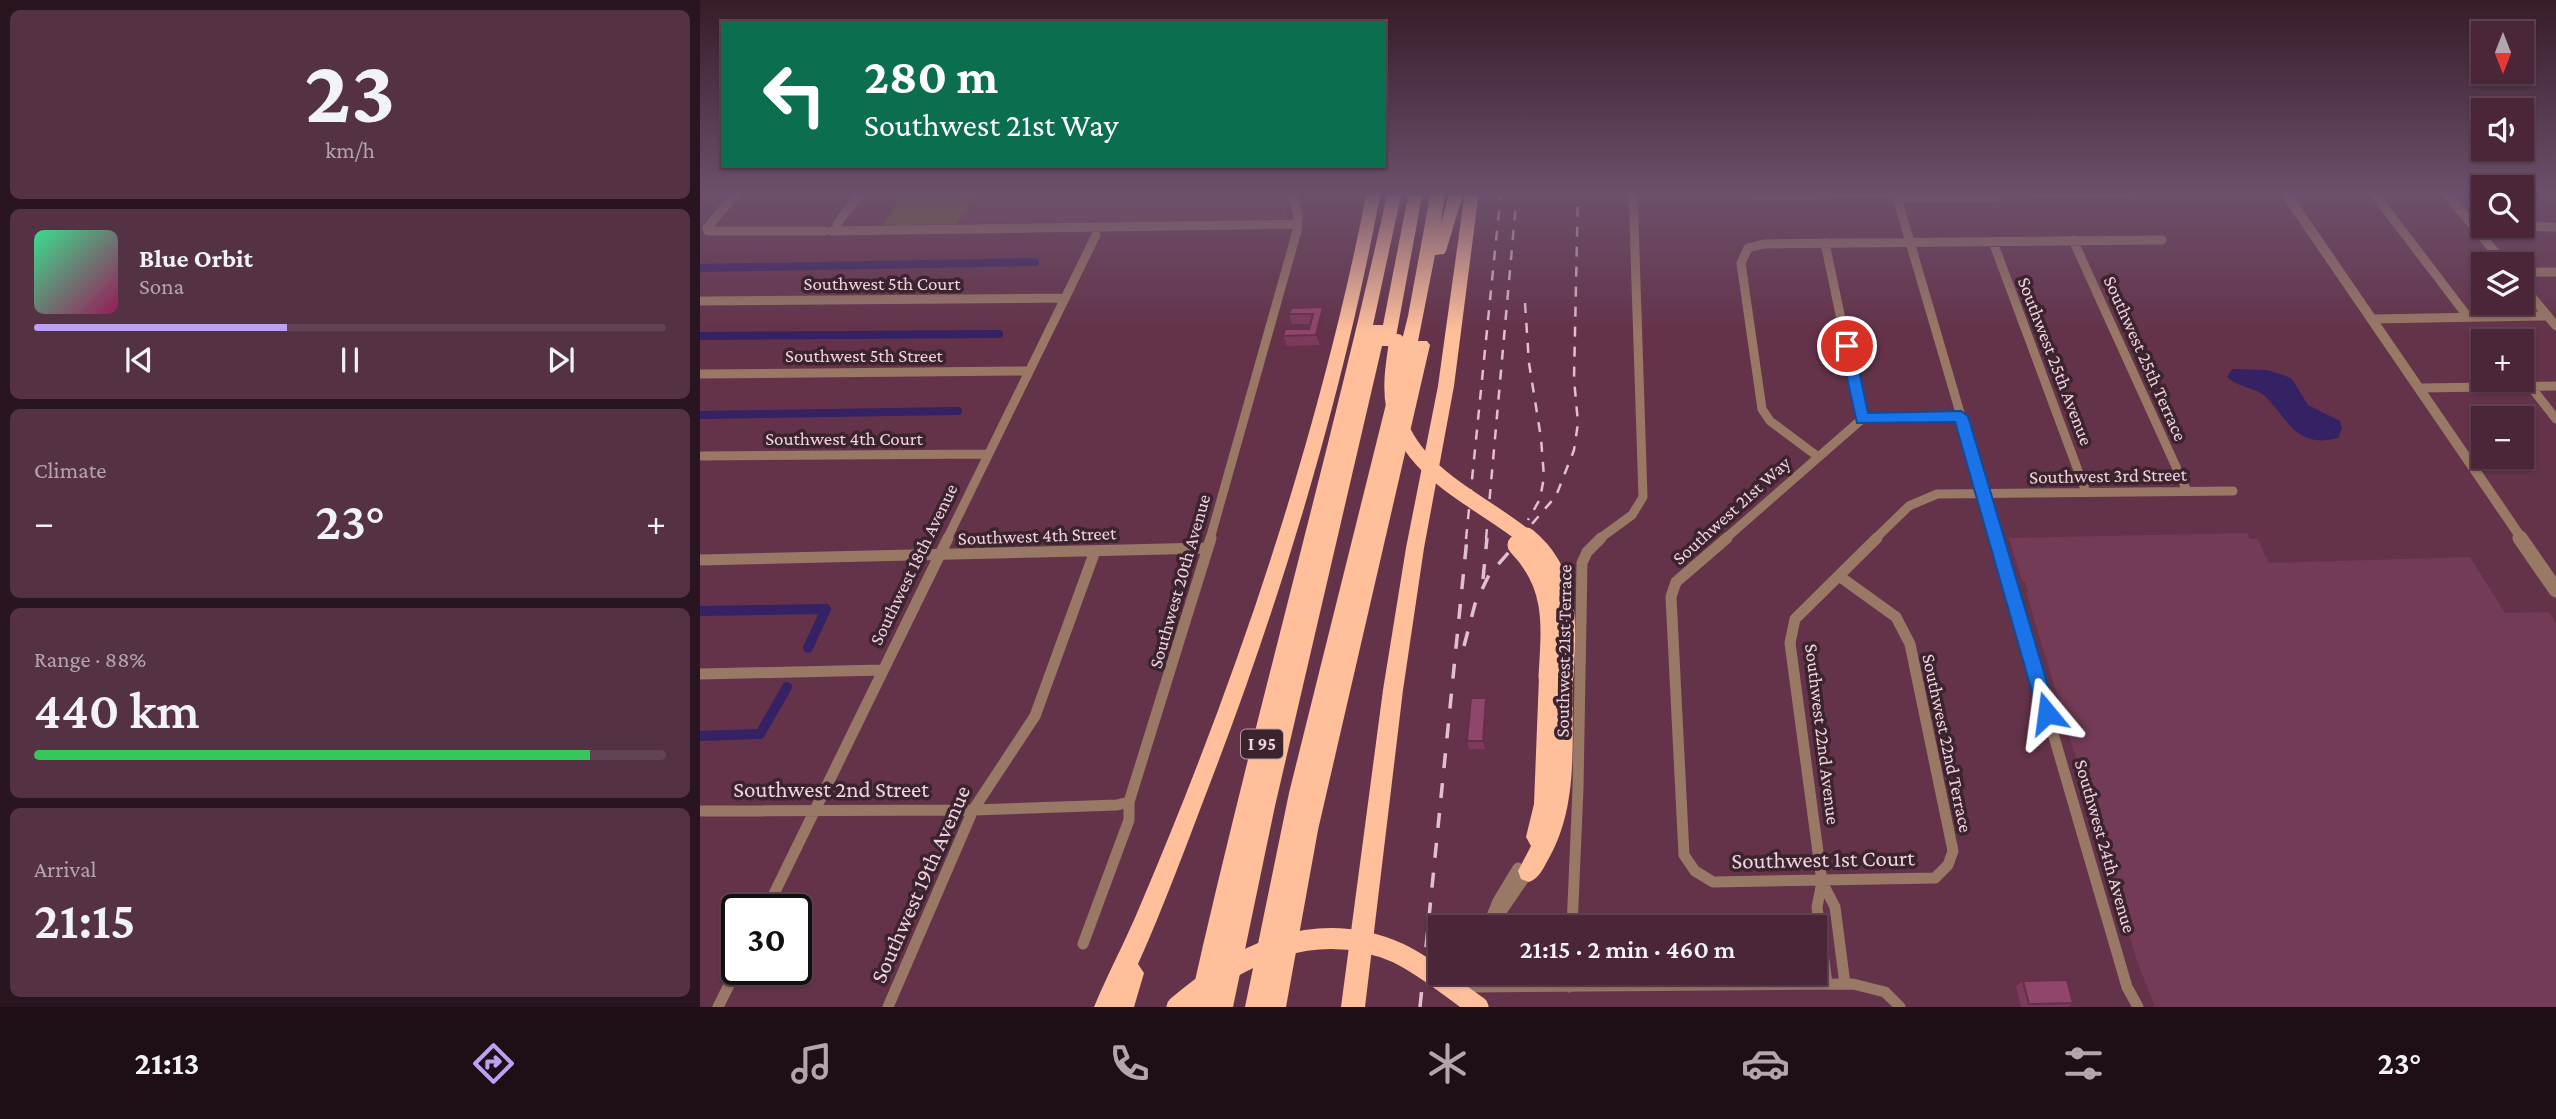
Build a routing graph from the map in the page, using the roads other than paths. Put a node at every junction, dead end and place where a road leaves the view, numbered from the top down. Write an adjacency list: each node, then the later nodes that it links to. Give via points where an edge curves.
1 (1095, 238): 29 (street, Southwest 18th Avenue)
2 (1294, 238): 54 (street, Southwest 20th Avenue)
3 (1360, 238): 28 (highway)
4 (1364, 238): 28 (highway)
5 (1385, 238): 90 (highway, I 95)
6 (1397, 238): 91 (highway, via 1266,794)
7 (1409, 238): 36 (highway)
8 (1415, 238): 36 (highway)
9 (1431, 238): 92 (highway, via 1409,349 1292,829)
10 (1440, 238): 24 (highway)
11 (1443, 238): 24 (highway)
12 (1466, 238): 62 (highway)
13 (1475, 238): 62 (highway, via 1450,431)
14 (1635, 238): 74 (street, Southwest 21st Terrace, via 1643,497 1636,509 1588,549 1582,563)
15 (1908, 238): 22 (street, Southwest 24th Avenue)
16 (2316, 238): 34 (street)
17 (2408, 238): 33 (street)
18 (2483, 238): 25 (street)
19 (2073, 240): 20 (street); 23 (street); 50 (street, Southwest 25th Terrace)
20 (2162, 240)
21 (1825, 243): 22 (street); 45 (street); 49 (street, via 1748,246 1741,263 1762,409 1770,421)
22 (1909, 243): 23 (street); 44 (street, Southwest 24th Avenue)
23 (1993, 243): 52 (street, Southwest 25th Avenue)
24 (1439, 251): 93 (highway, via 1419,362 1307,830)
25 (2495, 252)
26 (2534, 272): 27 (street)
27 (2556, 272)
28 (1356, 273): 72 (highway, via 1321,419 1273,578 1227,713)
29 (1065, 298): 30 (street, Southwest 5th Court); 37 (street, Southwest 18th Avenue)
30 (700, 300)
31 (2534, 300): 32 (street)
32 (2547, 316): 33 (street); 35 (street)
33 (2468, 317): 34 (street)
34 (2372, 319): 41 (street)
35 (2556, 326)
36 (1392, 342): 68 (highway, bridge, via 1379,377 1380,399 1388,429 1402,454 1426,480 1518,545 1541,573 1552,604 1559,805 1549,836)
37 (1029, 371): 38 (street, Southwest 5th Street); 47 (street, Southwest 18th Avenue)
38 (700, 374)
39 (2556, 386): 40 (street)
40 (2534, 387)
41 (2420, 388): 42 (street); 59 (street)
42 (2471, 388)
43 (2534, 391): 46 (street)
44 (1961, 416): 45 (street); 53 (street, Southwest 24th Avenue)
45 (1862, 419): 49 (street, Southwest 21st Way)
46 (2556, 419)
47 (988, 454): 48 (street, Southwest 4th Court); 56 (street, Southwest 18th Avenue)
48 (700, 456)
49 (1817, 456): 69 (street, Southwest 21st Way, via 1676,582 1671,597 1684,855)
50 (2187, 491): 51 (street, Southwest 3rd Street); 52 (street, Southwest 3rd Street)
51 (2233, 491)
52 (2086, 492): 53 (street, Southwest 3rd Street)
53 (1983, 494): 58 (street, Southwest 22nd Avenue, via 1937,494 1920,499); 83 (street, Southwest 24th Avenue)
54 (1208, 548): 55 (street, Southwest 4th Street); 63 (street, Southwest 20th Avenue)
55 (1095, 551): 56 (street, Southwest 4th Street); 65 (street, Southwest 19th Avenue, via 1035,716)
56 (939, 555): 57 (street, Southwest 4th Street); 60 (street, Southwest 18th Avenue)
57 (700, 560)
58 (1839, 576): 67 (street, Southwest 22nd Terrace, via 1896,617 1910,643 1953,851); 70 (street, Southwest 22nd Avenue, via 1795,619 1790,643)
59 (2556, 590)
60 (883, 670): 61 (street); 64 (street, Southwest 18th Avenue)
61 (700, 674)
62 (1388, 742): 94 (highway)
63 (1129, 802): 65 (street, Southwest 2nd Street); 76 (street, Southwest 20th Avenue, via 1129,820)
64 (816, 810): 65 (street, Southwest 2nd Street); 66 (street, Southwest 2nd Street); 71 (street, Southwest 18th Avenue)
65 (973, 810): 86 (street, Southwest 19th Avenue)
66 (700, 811)
67 (1948, 865): 70 (street, Southwest 1st Court, via 1936,878)
68 (1523, 869): 73 (street)
69 (1695, 871): 70 (street, Southwest 1st Court, via 1713,882)
70 (1822, 882): 75 (street, Southwest 22nd Avenue); 78 (street, Southwest 22nd Avenue, via 1835,908)
71 (774, 894)
72 (1149, 913): 87 (highway); 88 (highway)
73 (1496, 915)
74 (1573, 915)
75 (1818, 915)
76 (1083, 944)
77 (1827, 984): 78 (street)
78 (1845, 984): 96 (street, via 1878,989)
79 (729, 985): 85 (street)
80 (1527, 985): 82 (street)
81 (1541, 985): 82 (street)
82 (1530, 987): 84 (street)
83 (2127, 987): 97 (street, Southwest 24th Avenue); 98 (street, Southwest 24th Avenue)
84 (1474, 989): 89 (highway, bridge, via 1368,942 1337,937 1287,942 1248,956 1209,979); 95 (street)
85 (718, 1007)
86 (888, 1007)
87 (1106, 1007)
88 (1122, 1007)
89 (1177, 1007)
90 (1201, 1007)
91 (1221, 1007)
92 (1257, 1007)
93 (1273, 1007)
94 (1353, 1007)
95 (1469, 1007)
96 (1900, 1007)
97 (2128, 1007)
98 (2137, 1007)

